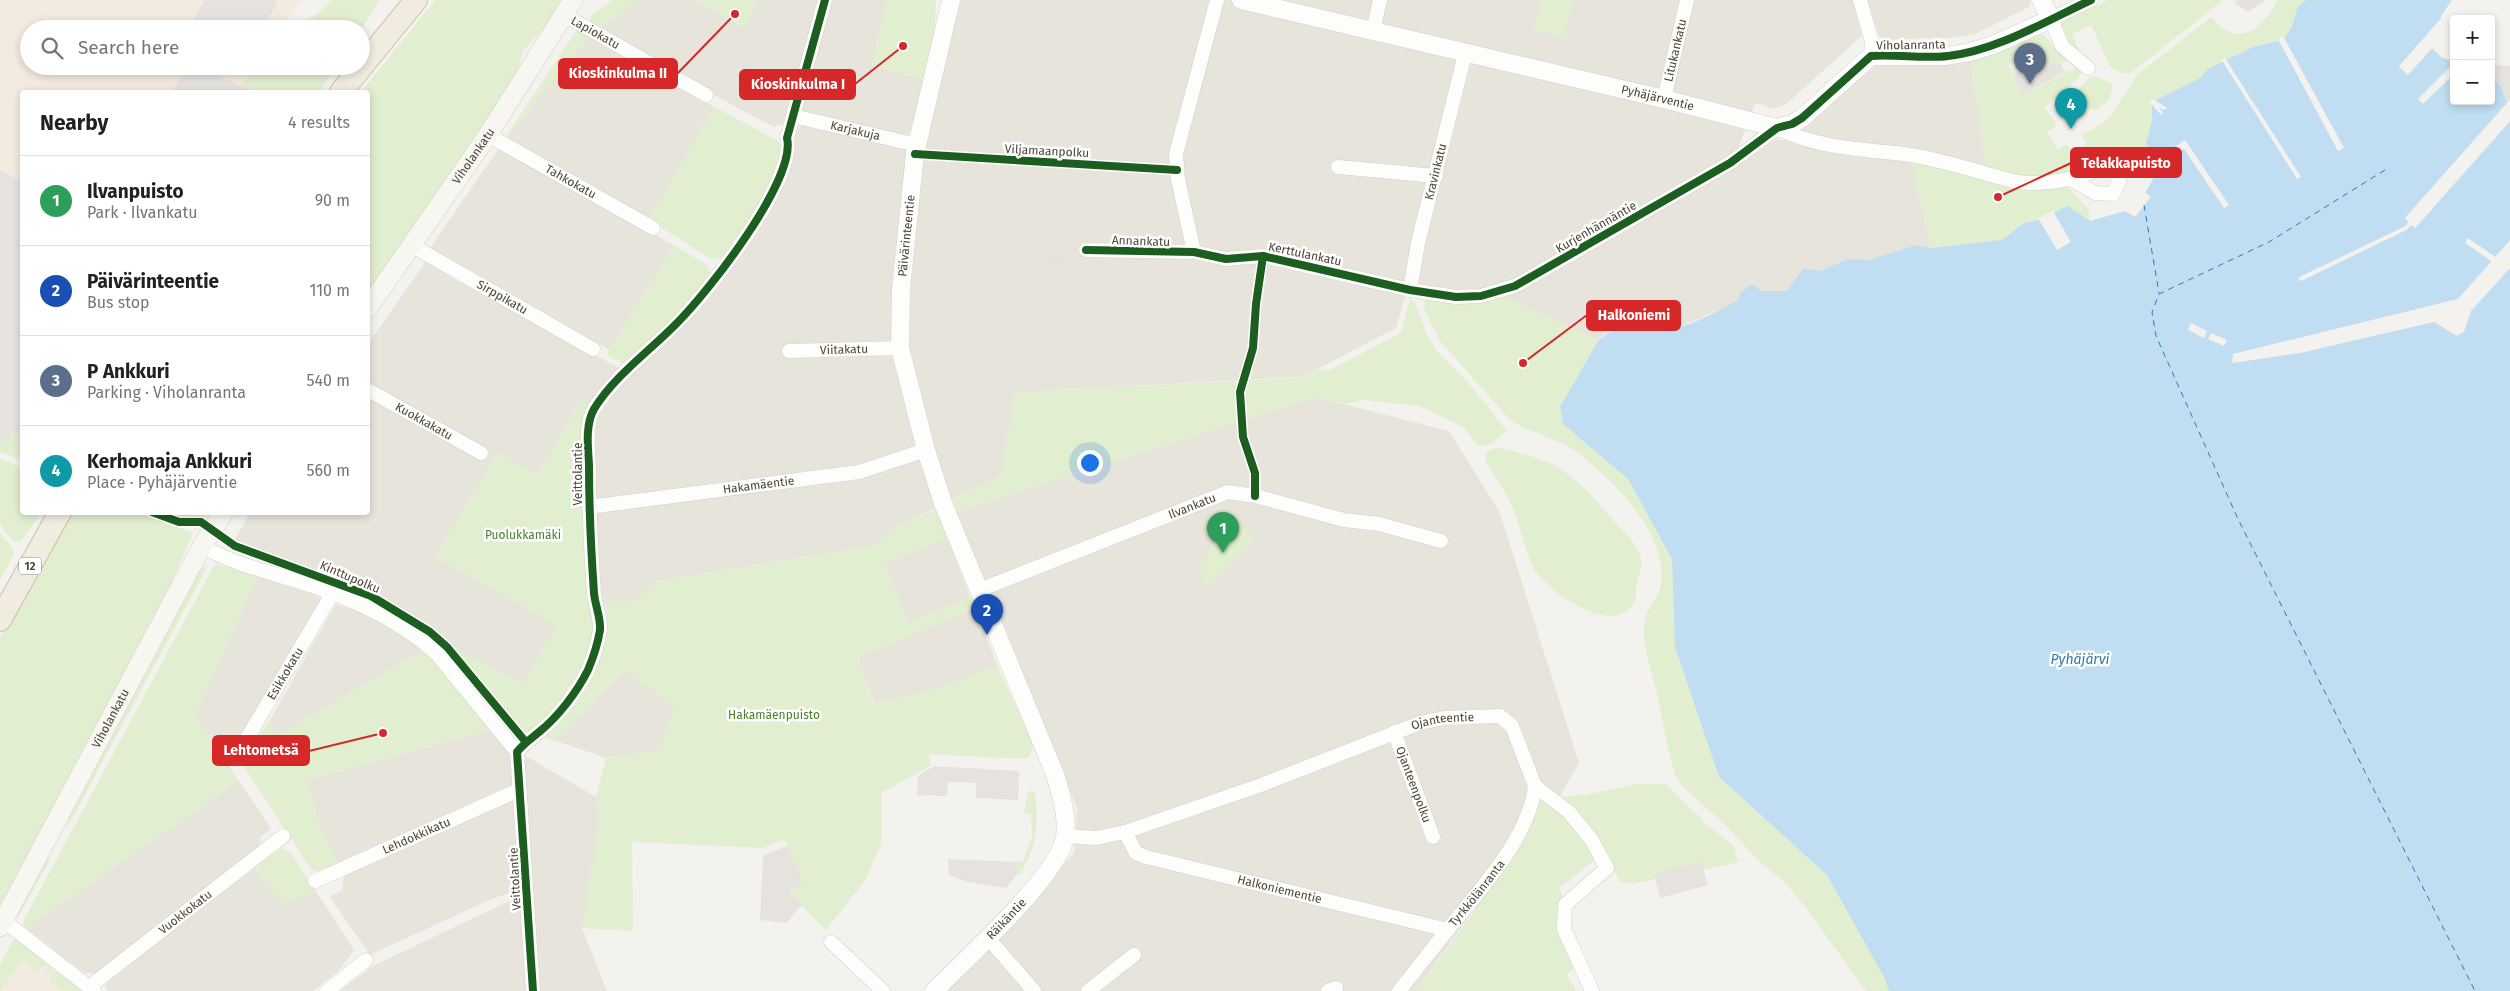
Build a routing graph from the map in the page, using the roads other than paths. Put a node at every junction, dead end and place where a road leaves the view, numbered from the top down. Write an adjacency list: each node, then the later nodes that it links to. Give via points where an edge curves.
1 (416, 0): 15 (highway)
2 (825, 0): 22 (street, Veittolantie)
3 (950, 0): 25 (street, Päivärinteentie)
4 (1217, 0): 32 (street, via 1176,154 1178,179)
5 (1241, 0): 13 (street, Pyhäjärventie)
6 (1380, 0): 13 (street)
7 (1686, 0): 21 (street, Litukankatu)
8 (1860, 0): 16 (street, via 1872,42)
9 (2041, 0): 12 (street)
10 (2091, 0): 12 (street, Viholanranta)
11 (568, 8): 20 (street, Lapiokatu); 24 (main road, Viholankatu)
12 (2050, 19): 16 (street, Viholanranta, via 1970,52 1948,56); 17 (street, via 2062,46)
13 (1373, 31): 14 (street, Pyhäjärventie)
14 (1466, 54): 21 (street, Pyhäjärventie); 27 (street, Kravinkatu)
15 (370, 56)
16 (1872, 56): 23 (street, Viholanranta, via 1802,118)
17 (2088, 68)
18 (355, 75): 19 (highway)
19 (343, 90)
20 (706, 95)
21 (1664, 99): 23 (street, Pyhäjärventie)
22 (793, 116): 25 (street, Karjakuja); 41 (street, Veittolantie, via 787,138 788,153 781,174 748,233 680,321 624,372 593,412 588,440)
23 (1777, 128): 28 (street, Pyhäjärventie, via 1801,138 1850,150 1916,156 2017,182 2033,184); 33 (street, Kurjenhännäntie, via 1730,163 1514,286 1481,296)
24 (488, 135): 29 (street, Tahkokatu); 30 (main road, Viholankatu)
25 (917, 145): 35 (street, Päivärinteentie, via 901,289)
26 (1338, 167): 27 (street)
27 (1436, 176): 33 (street, Kravinkatu, via 1418,243)
28 (2073, 180)
29 (654, 228)
30 (412, 245): 34 (main road, Viholankatu); 36 (street, Sirppikatu)
31 (1086, 250): 32 (street, Annankatu)
32 (1194, 252): 33 (street, Kerttulankatu, via 1226,259 1263,256)
33 (1410, 290)
34 (370, 305)
35 (900, 348): 37 (street, Viitakatu); 39 (street, Päivärinteentie)
36 (593, 349)
37 (789, 351)
38 (370, 391): 40 (street, Kuokkakatu)
39 (926, 450): 41 (street, Hakamäentie, via 859,472); 46 (street, Päivärinteentie, via 943,503)
40 (480, 453)
41 (589, 507): 51 (street, Veittolantie, via 594,596 600,628 596,647 576,690 555,717 525,741)
42 (58, 515): 48 (highway, 12)
43 (222, 515): 45 (main road, Viholankatu)
44 (1441, 541): 46 (street, Ilvankatu, via 1379,524 1344,520 1228,492)
45 (202, 546): 47 (street, Kinttupolku, via 224,558); 59 (main road, Viholankatu)
46 (979, 590): 56 (street, Päivärinteentie, via 1056,777 1063,800)
47 (332, 594): 50 (street, Esikkokatu); 51 (street, Kinttupolku, via 375,611 427,644)
48 (0, 620)
49 (1394, 732): 52 (street, Ojanteentie, via 1444,718 1500,716 1512,726); 54 (street, Ojanteentie, via 1261,786); 57 (street, Ojanteenpolku)
50 (239, 752)
51 (517, 752): 53 (street, Veittolantie)
52 (1535, 786): 60 (street, Tyrkkölänranta, via 1528,815 1497,869); 73 (street, via 1568,812 1591,839 1608,868 1565,905 1564,929)
53 (519, 790): 58 (street, Lehdokkikatu); 67 (street, Veittolantie)
54 (1125, 832): 56 (street, Ojanteentie, via 1096,838); 60 (street, Halkoniementie, via 1136,853 1146,857)
55 (283, 836): 65 (street, Vuokkokatu)
56 (1065, 836): 61 (street, Räikäntie, via 1060,852 1039,882)
57 (1433, 837)
58 (315, 881)
59 (2, 923): 65 (street)
60 (1448, 930): 72 (street, Tyrkkölänranta)
61 (988, 938): 69 (street, Räikäntie); 70 (street)
62 (831, 942): 68 (street)
63 (1134, 955): 71 (street)
64 (366, 960): 66 (street)
65 (92, 989)
66 (327, 991)
67 (533, 991)
68 (883, 991)
69 (934, 991)
70 (1034, 991)
71 (1088, 991)
72 (1399, 991)
73 (1592, 991)

